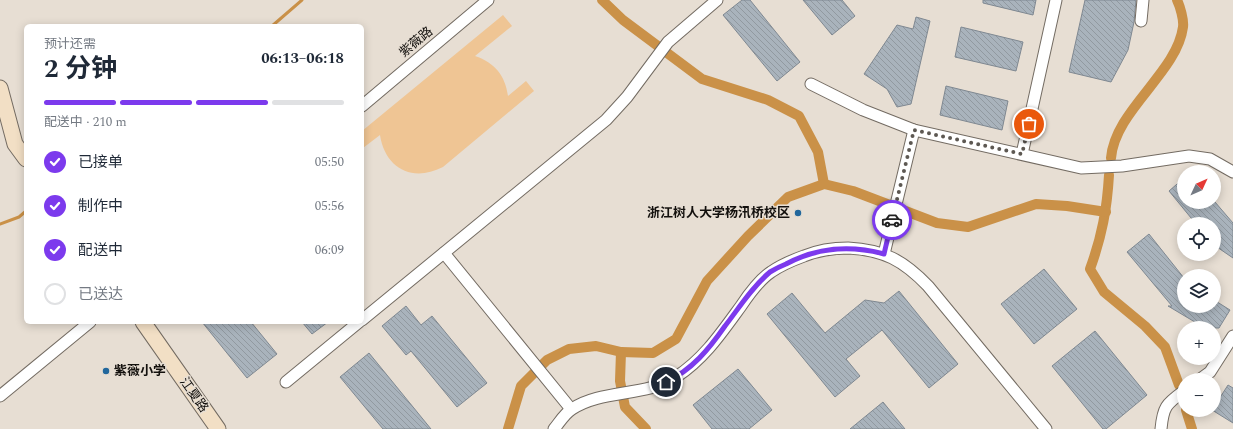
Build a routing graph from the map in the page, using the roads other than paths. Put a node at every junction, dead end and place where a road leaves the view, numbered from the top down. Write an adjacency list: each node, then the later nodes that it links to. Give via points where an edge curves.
1 (488, 0): 8 (street, 紫薇路)
2 (717, 0): 13 (street, via 668,42 627,97 606,120)
3 (1056, 0): 10 (street)
4 (1144, 0): 5 (street)
5 (1141, 21)
6 (811, 84): 9 (street, via 863,110)
7 (0, 88): 11 (street, via 15,144)
8 (364, 104)
9 (914, 130): 10 (street); 14 (street)
10 (1022, 154): 12 (street, via 1081,168 1122,166 1189,156 1210,159)
11 (24, 156)
12 (1233, 172)
13 (444, 253): 15 (street); 24 (street)
14 (884, 254): 24 (street, via 865,249 839,248 821,250 795,259 771,272 751,292 709,349 676,378 656,387 582,403); 27 (street, via 911,269 928,286)
15 (364, 318)
16 (88, 324): 22 (street)
17 (144, 324): 25 (street, 江夏路)
18 (357, 324): 21 (street)
19 (1233, 336): 20 (street)
20 (1209, 373)
21 (286, 382)
22 (0, 396)
23 (1177, 396): 28 (street, via 1162,412)
24 (571, 409): 26 (street)
25 (218, 429)
26 (554, 429)
27 (1046, 429)
28 (1161, 429)

